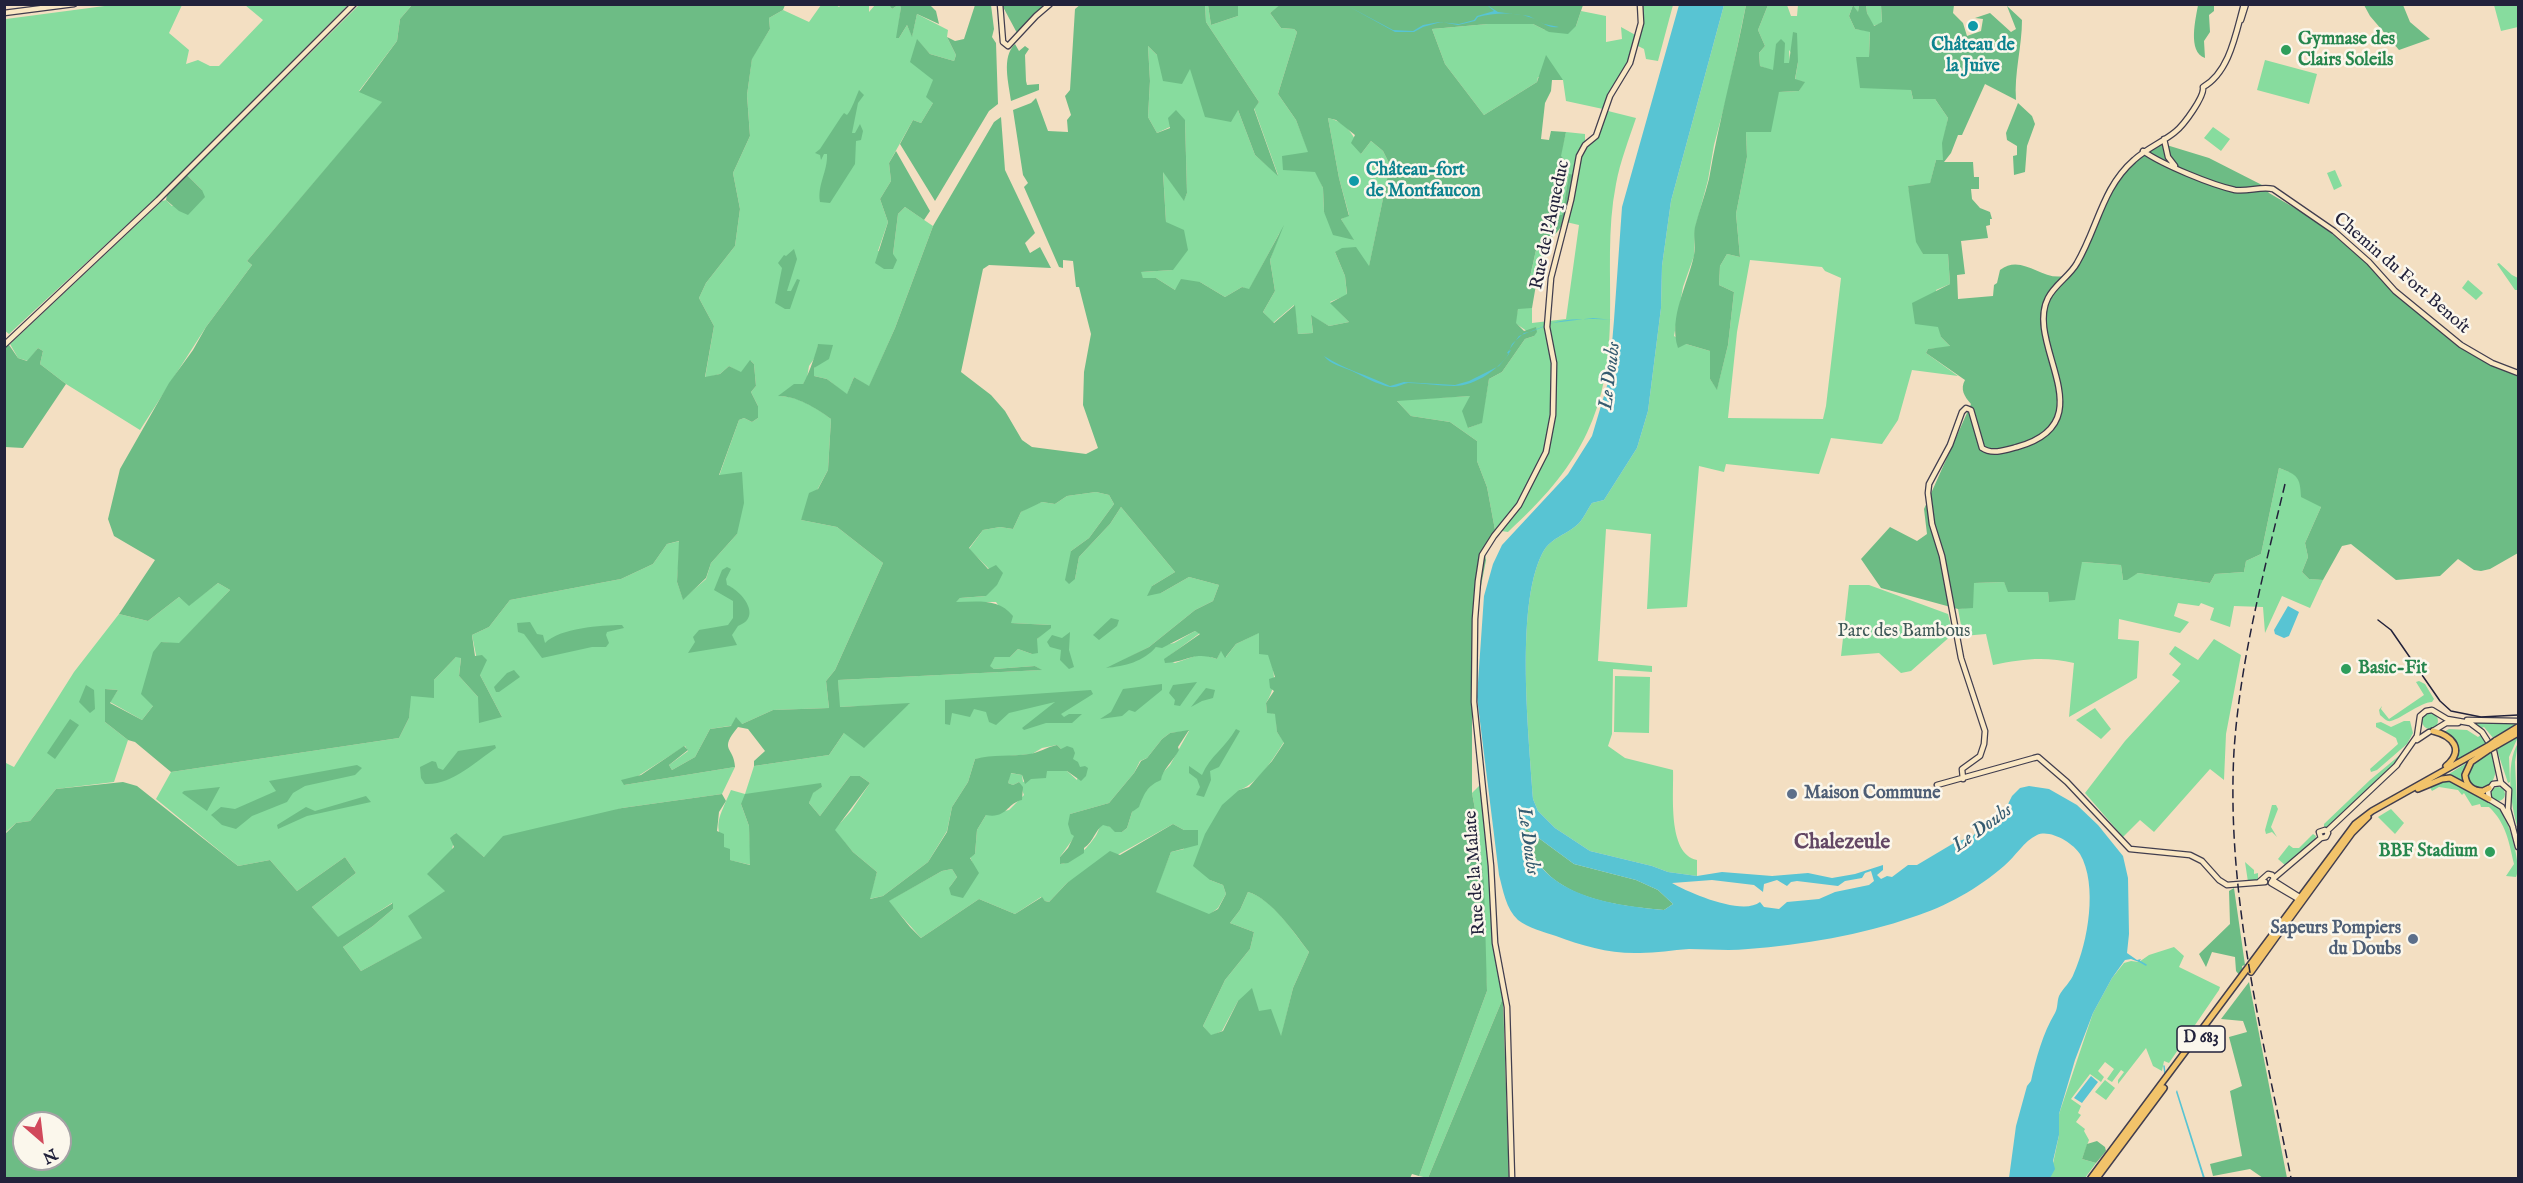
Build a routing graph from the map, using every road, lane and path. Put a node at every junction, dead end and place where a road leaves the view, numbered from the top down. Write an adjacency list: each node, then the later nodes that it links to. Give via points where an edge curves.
1 (74, 4): 7 (street)
2 (354, 4): 11 (street, via 162,197)
3 (1000, 4): 4 (street, via 1003,42 1008,46)
4 (1050, 4)
5 (1640, 4): 13 (street, Rue de l'Aqueduc, via 1641,23 1630,63 1610,96 1596,136 1584,145 1579,156 1551,278 1547,325 1554,363 1553,415 1546,452 1519,505 1482,555)
6 (2245, 4): 8 (street, via 2218,73 2203,87 2203,96 2181,126)
7 (4, 13)
8 (2164, 139): 9 (street); 10 (street, via 2168,157)
9 (2143, 151): 10 (street); 24 (street, via 2112,182 2076,266 2046,302 2045,324 2060,402 2058,416 2033,442 1990,452 1980,445 1971,410 1966,408 1929,484 1932,524 1942,556 1961,658 1985,731 1980,756 1962,769)
10 (2177, 167): 12 (street, Chemin du Fort Benoît, via 2237,190 2271,188 2334,231 2395,291 2472,353)
11 (4, 345)
12 (2518, 373)
13 (1481, 565): 42 (street, Rue de la Malate, via 1474,619 1474,702 1495,943 1507,1007)
14 (2439, 716): 15 (street); 17 (street, via 2432,710 2426,711 2420,716); 19 (street)
15 (2456, 720): 16 (street); 18 (street)
16 (2518, 721)
17 (2420, 726): 19 (street); 22 (street)
18 (2476, 726): 19 (street, via 2446,723); 25 (street, via 2489,740 2500,771)
19 (2434, 730): 22 (street, via 2420,736); 23 (main road, via 2456,747 2453,760)
20 (2518, 730): 21 (main road, D 683, bridge)
21 (2489, 747): 23 (main road, D 683); 27 (main road, via 2471,762 2465,775 2473,789); 28 (main road, D 683)
22 (2396, 766): 34 (street, via 2327,831 2319,831 2320,838)
23 (2433, 776): 37 (main road, D 683, via 2355,824)
24 (1963, 779): 26 (street); 35 (street, via 2036,761 2067,782 2130,849 2190,855 2202,861 2225,884)
25 (2499, 783): 27 (street); 30 (street, via 2509,790)
26 (1937, 785)
27 (2489, 788): 29 (street)
28 (2418, 789): 29 (main road, via 2450,778); 37 (main road, D 683, via 2359,826)
29 (2489, 799): 31 (street)
30 (2507, 800): 31 (street); 32 (street)
31 (2498, 805): 32 (street)
32 (2513, 827): 33 (street)
33 (2518, 847)
34 (2273, 879): 35 (street); 35 (street, via 2266,875); 36 (street); 37 (street)
35 (2265, 880)
36 (2283, 891): 37 (street); 38 (street)
37 (2299, 898): 38 (main road, D 683); 40 (main road, D 683)
38 (2292, 908): 39 (main road, D 683)
39 (2158, 1089): 40 (main road); 41 (main road, D 683)
40 (2148, 1109): 41 (main road, D 683)
41 (2095, 1178)
42 (1512, 1179)

